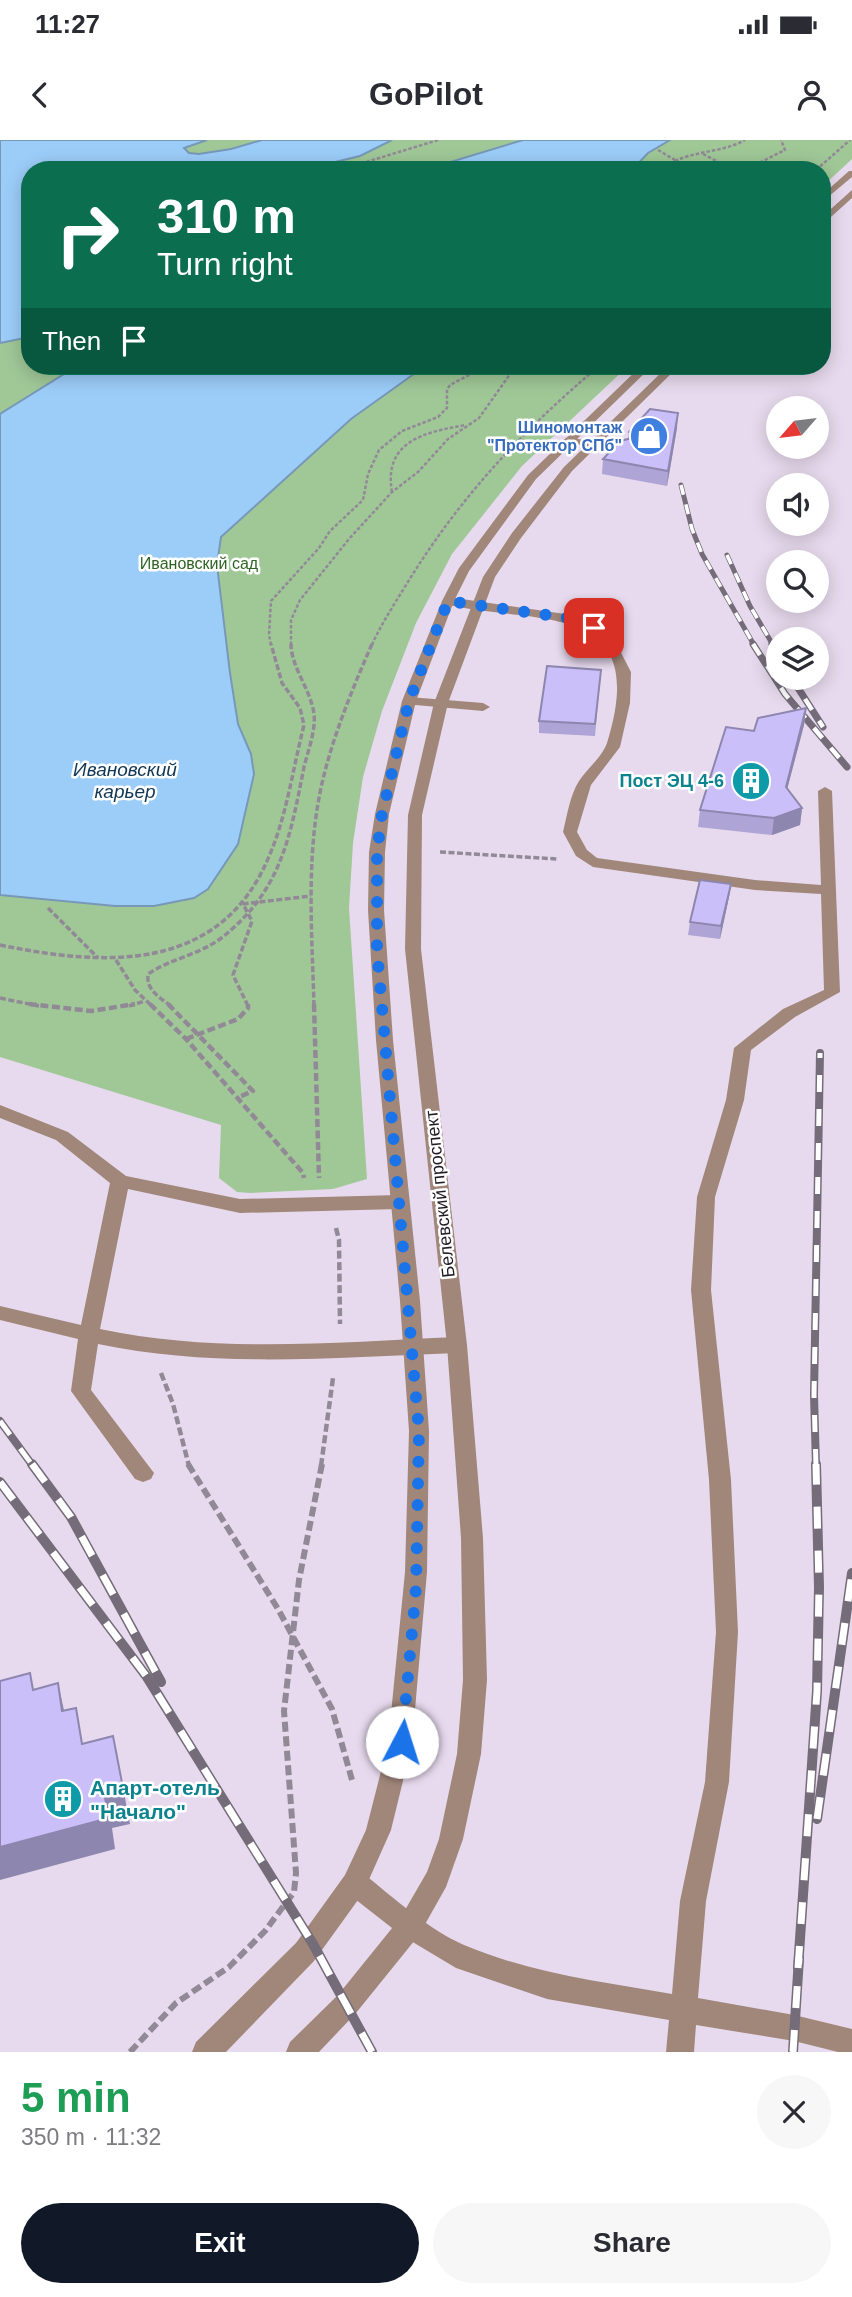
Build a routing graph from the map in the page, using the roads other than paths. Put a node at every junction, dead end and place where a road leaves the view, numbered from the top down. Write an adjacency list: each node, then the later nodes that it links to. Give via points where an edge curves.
1 (852, 173): 2 (street)
2 (831, 192)
3 (852, 193): 4 (street)
4 (831, 213)
5 (637, 375): 7 (street)
6 (665, 375): 8 (street, Белевский проспект)
7 (568, 440): 8 (street); 10 (street, via 492,529)
8 (592, 445): 9 (street); 11 (street, Белевский проспект, via 516,536)
9 (624, 451)
10 (448, 601): 11 (street); 12 (street)
11 (477, 605): 13 (street, Белевский проспект); 16 (street, via 568,618 594,628 609,641 624,672 624,703 613,747 584,784 570,832 581,853 593,862 755,885)
12 (409, 701): 13 (street); 19 (street, via 377,852 377,950)
13 (441, 703): 14 (street); 22 (street, Белевский проспект, via 415,815 413,949)
14 (483, 707)
15 (825, 791): 16 (street)
16 (829, 890): 27 (street, via 832,992 789,1013 743,1048 735,1100 705,1197 701,1290 720,1480 727,1632 717,1782 693,1901)
17 (0, 1111): 18 (street, via 62,1136)
18 (120, 1181): 19 (street, via 240,1206); 21 (street)
19 (399, 1202): 23 (street)
20 (0, 1313): 21 (street)
21 (89, 1333): 23 (street, via 150,1346 274,1353); 24 (street, via 81,1391)
22 (457, 1345): 23 (street); 26 (street, Белевский проспект, via 472,1551 470,1742 451,1839 437,1878)
23 (412, 1346): 25 (street, via 419,1432 416,1575 402,1742 381,1822)
24 (143, 1473)
25 (355, 1883): 26 (street); 29 (street, via 313,1944)
26 (410, 1926): 27 (street, via 456,1955 547,1986); 30 (street, Белевский проспект, via 347,2004)
27 (683, 2009): 28 (street); 31 (street)
28 (852, 2042)
29 (206, 2052)
30 (300, 2052)
31 (680, 2052)

